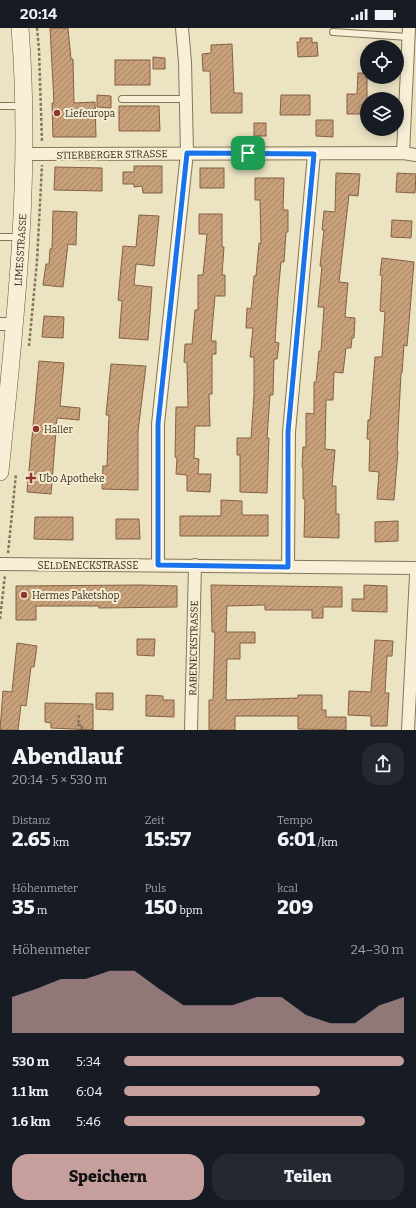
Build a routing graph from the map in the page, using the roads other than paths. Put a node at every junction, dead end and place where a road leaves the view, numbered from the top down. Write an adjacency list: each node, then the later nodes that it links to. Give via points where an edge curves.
1 (20, 28): 9 (street, LIMESSTRASSE)
2 (182, 28): 7 (street)
3 (333, 32): 4 (lane)
4 (408, 33): 5 (street)
5 (411, 80): 11 (street)
6 (122, 99): 7 (lane)
7 (185, 99): 10 (street)
8 (0, 106): 9 (lane)
9 (24, 106): 12 (street, LIMESSTRASSE)
10 (187, 153): 12 (street, STIERBERGER STRASSE); 13 (street, STIERBERGER STRASSE); 20 (street, via 158,424)
11 (403, 153): 13 (street, STIERBERGER STRASSE); 14 (street, STIERBERGER STRASSE)
12 (25, 154): 16 (street, LIMESSTRASSE)
13 (314, 154): 22 (street, via 288,432)
14 (416, 154)
15 (0, 237): 16 (lane)
16 (22, 237): 17 (street, LIMESSTRASSE)
17 (7, 324): 18 (street, LIMESSTRASSE)
18 (0, 467)
19 (0, 564): 20 (street, SELDENECKSTRASSE)
20 (158, 565): 21 (street, SELDENECKSTRASSE)
21 (195, 566): 22 (street, SELDENECKSTRASSE); 25 (street, RABENECKSTRASSE)
22 (288, 567): 23 (street, SELDENECKSTRASSE)
23 (416, 568)
24 (416, 575): 26 (street)
25 (191, 730)
26 (408, 730)

